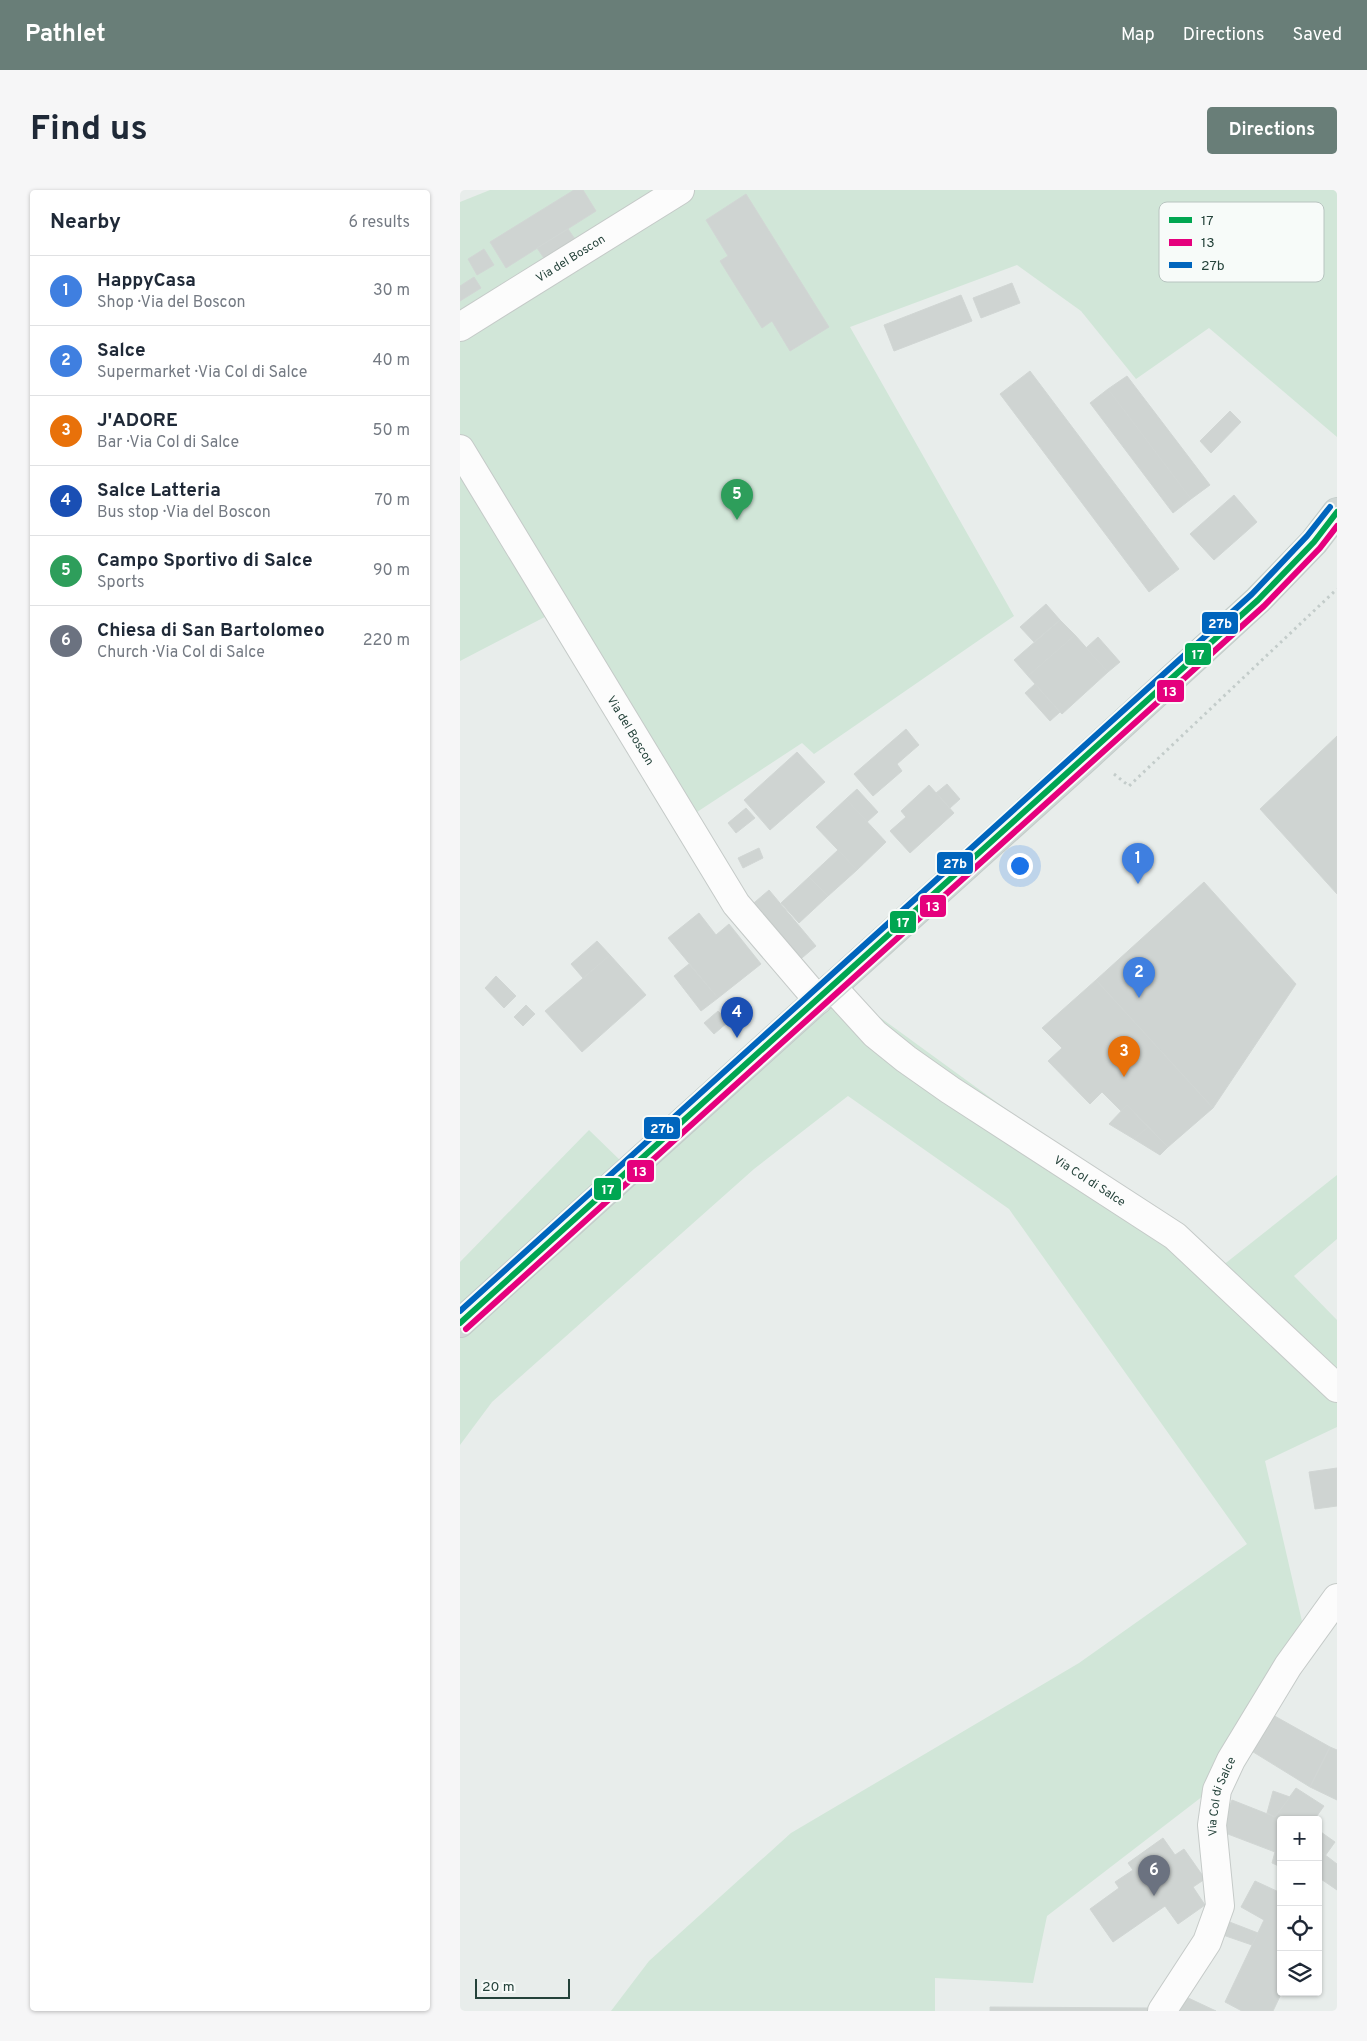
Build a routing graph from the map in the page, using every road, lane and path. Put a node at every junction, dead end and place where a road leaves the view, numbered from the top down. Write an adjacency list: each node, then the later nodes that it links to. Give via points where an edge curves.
1 (680, 190): 2 (street, Via del Boscon)
2 (460, 327)
3 (460, 449): 7 (street, Via del Boscon, via 736,904)
4 (1337, 512): 6 (main road, via 1281,577)
5 (1337, 589): 6 (path, via 1129,786)
6 (1089, 755): 7 (main road)
7 (825, 993): 8 (main road); 9 (street, Via Col di Salce, via 950,1090 1175,1236)
8 (460, 1322)
9 (1337, 1388)
10 (1337, 1598): 11 (street, Via Col di Salce, via 1288,1666 1231,1760 1217,1790 1212,1824 1220,1906 1207,1942)
11 (1162, 2011)

